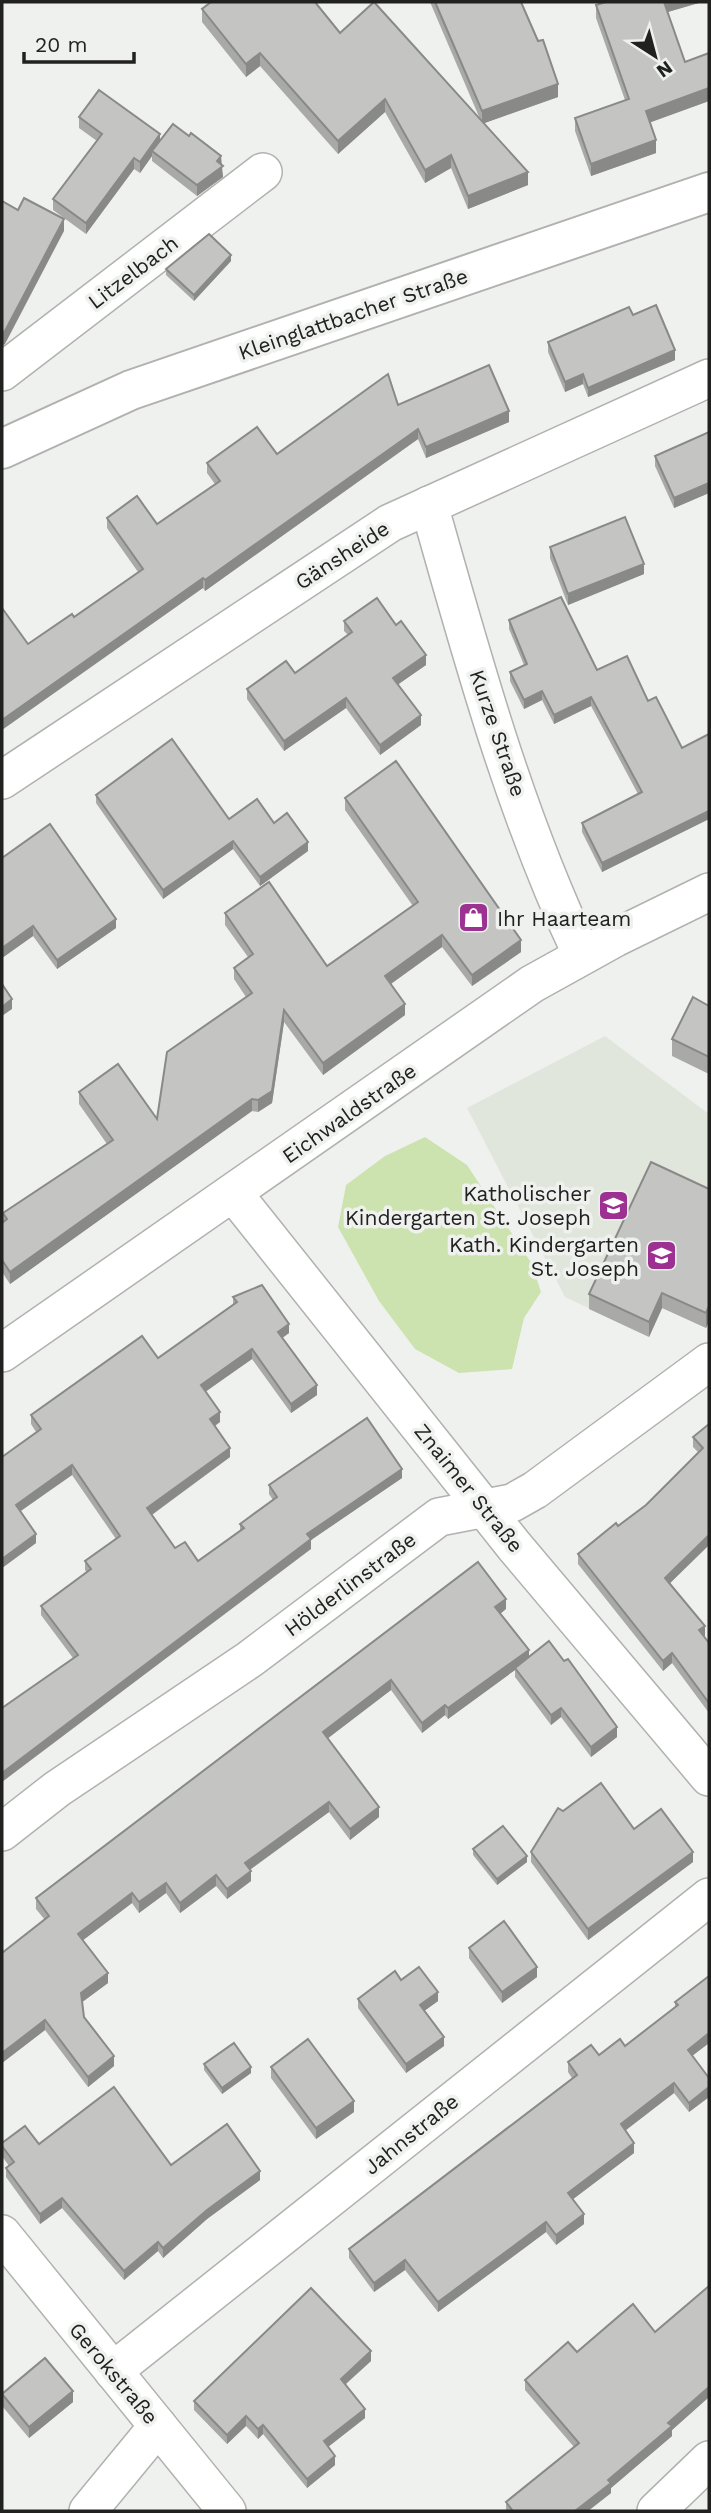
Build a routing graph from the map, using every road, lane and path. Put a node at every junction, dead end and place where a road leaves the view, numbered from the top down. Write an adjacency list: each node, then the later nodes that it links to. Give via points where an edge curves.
1 (263, 172): 3 (street, Litzelbach)
2 (709, 192): 5 (street, Kleinglattbacher Straße, via 131,390)
3 (2, 372)
4 (709, 378): 6 (street, Gänsheide)
5 (2, 449)
6 (429, 505): 7 (street, Gänsheide, via 390,523); 9 (street, Kurze Straße, via 485,703 555,900)
7 (2, 780)
8 (709, 892): 9 (street, Eichwaldstraße)
9 (582, 955): 10 (street, Eichwaldstraße, via 532,984)
10 (234, 1194): 11 (street, Eichwaldstraße); 13 (street, Znaimer Straße)
11 (2, 1353)
12 (709, 1362): 13 (street, Hölderlinstraße, via 535,1490 512,1503)
13 (486, 1507): 14 (street, Znaimer Straße, via 515,1548); 15 (street, Hölderlinstraße, via 439,1517 250,1659)
14 (709, 1777)
15 (2, 1832)
16 (709, 1897): 18 (street, Jahnstraße)
17 (2, 2235): 18 (street, Gerokstraße)
18 (113, 2371): 19 (street, Gerokstraße)
19 (158, 2426): 21 (street); 22 (street, Gerokstraße)
20 (709, 2460): 23 (street)
21 (88, 2511)
22 (227, 2511)
23 (656, 2511)

